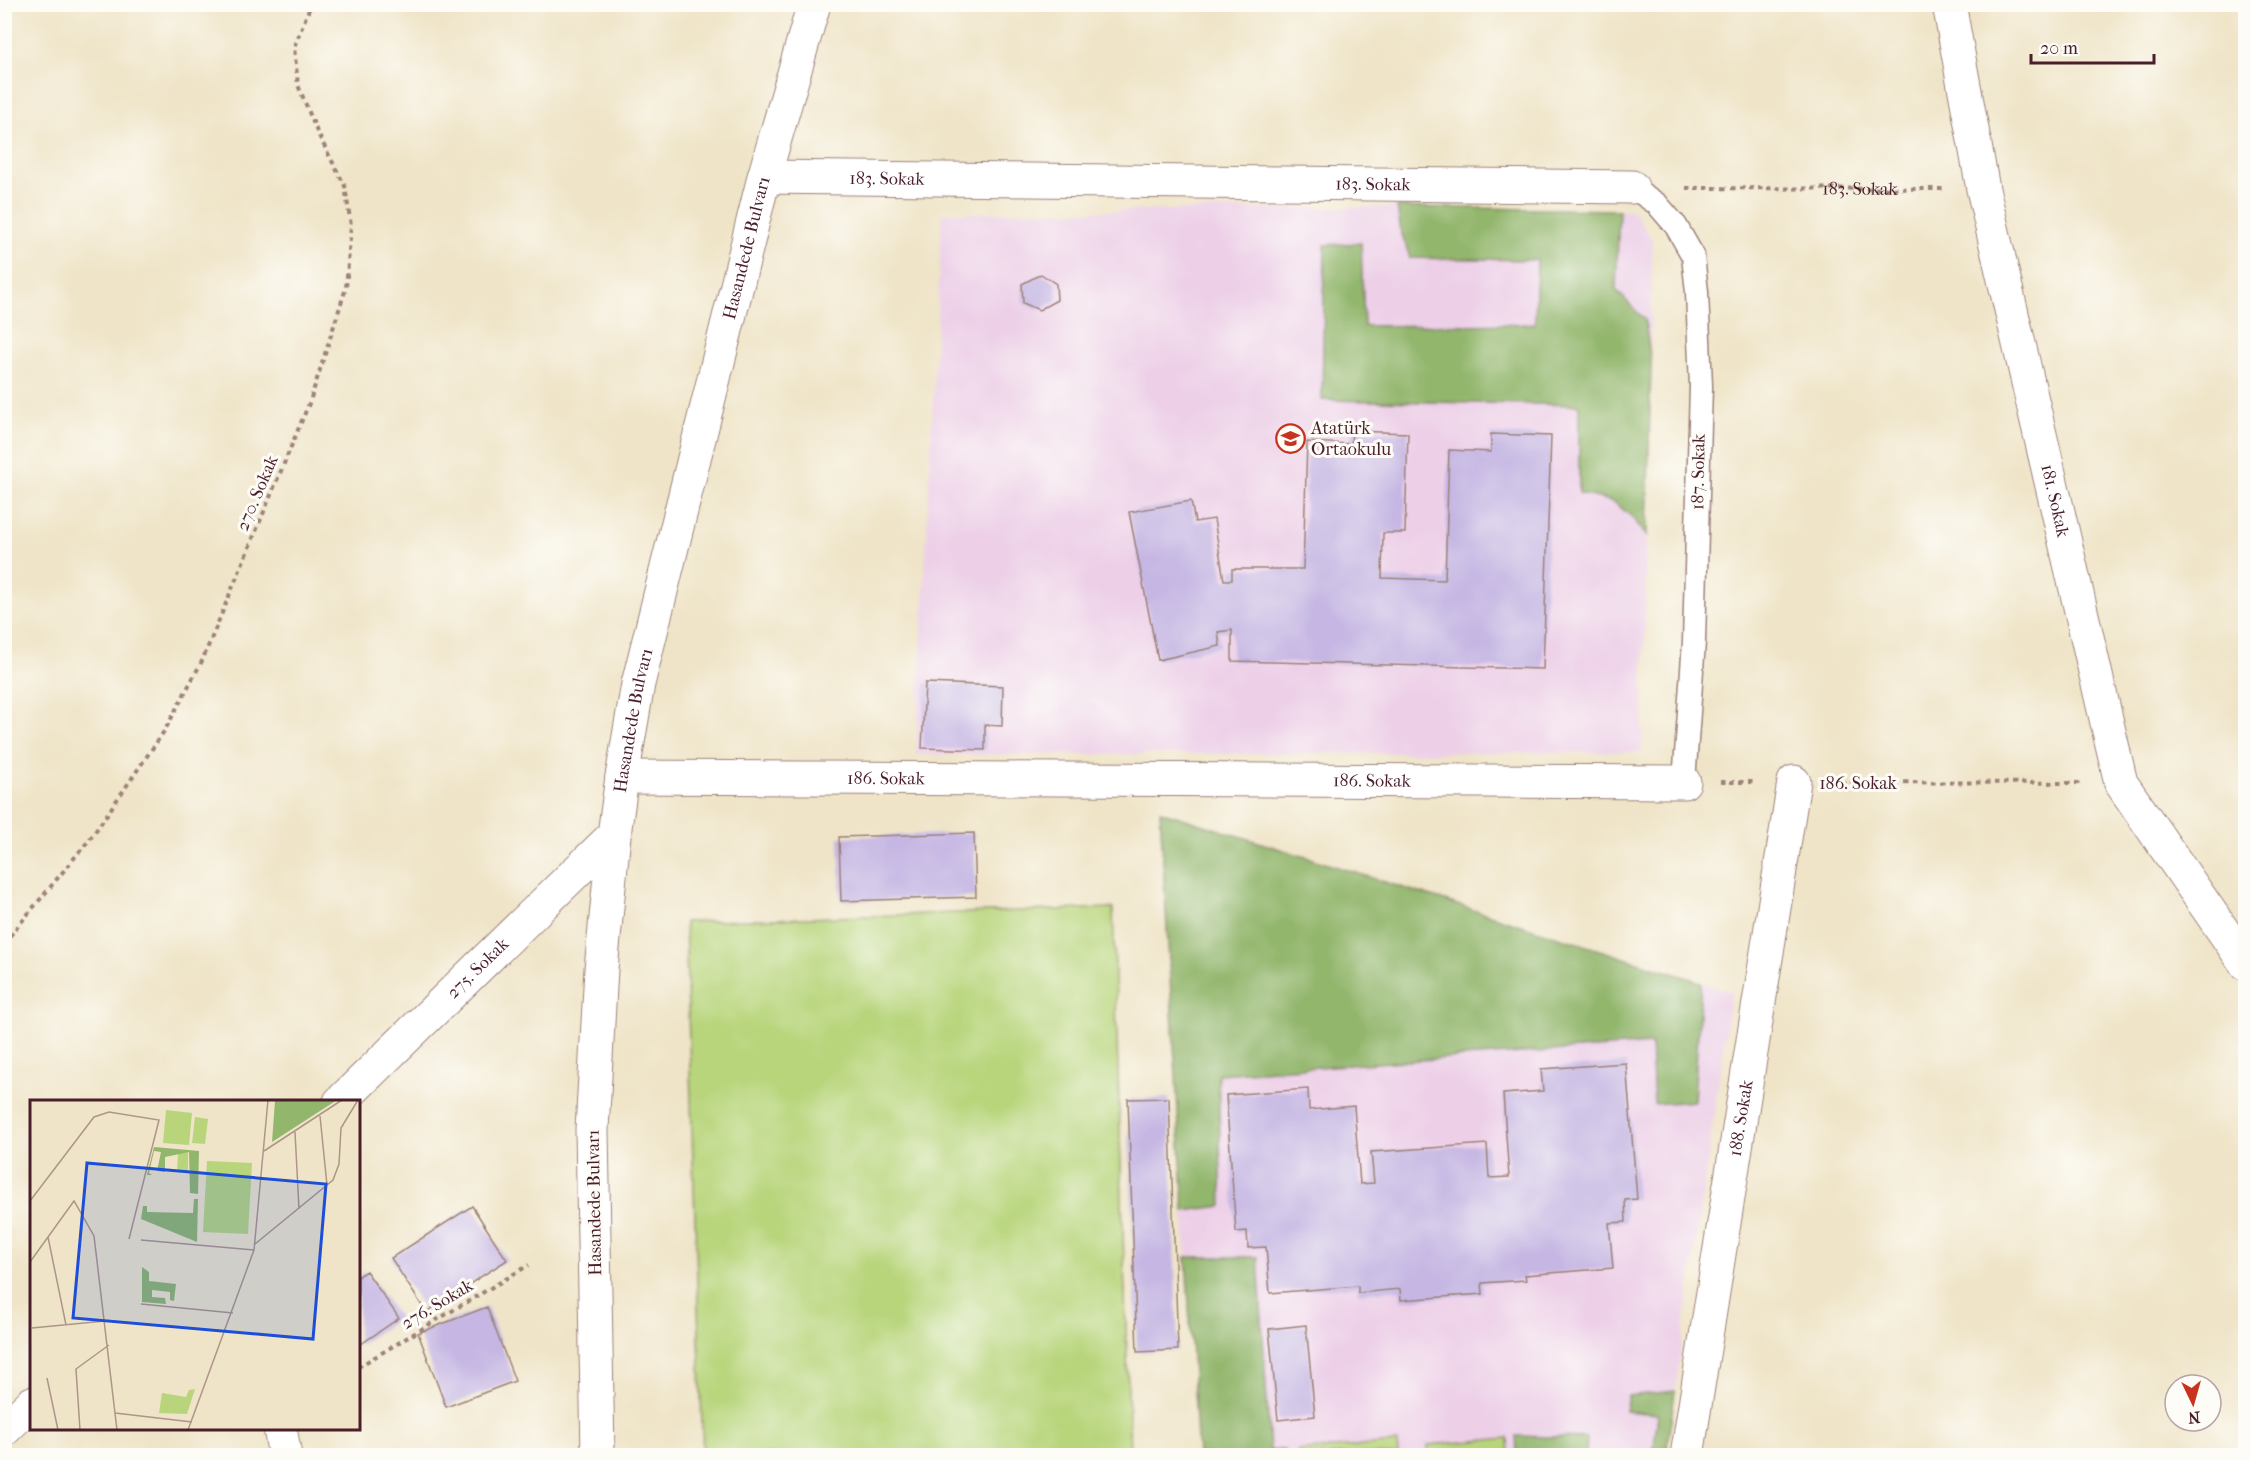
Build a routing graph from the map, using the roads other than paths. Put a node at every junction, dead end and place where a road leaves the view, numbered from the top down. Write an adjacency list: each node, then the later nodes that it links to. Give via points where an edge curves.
1 (814, 4): 3 (street, Hasandede Bulvarı)
2 (1949, 4): 9 (street, 181. Sokak, via 1983,189 2121,783)
3 (764, 177): 4 (street, 183. Sokak); 5 (street, Hasandede Bulvarı, via 638,684)
4 (1632, 187): 6 (lane, 187. Sokak, via 1657,204 1676,226 1693,256 1697,292 1701,386 1694,642)
5 (622, 777): 6 (street, 186. Sokak); 8 (street, Hasandede Bulvarı)
6 (1684, 782)
7 (1794, 782): 16 (street, 188. Sokak)
8 (614, 835): 10 (street, 275. Sokak); 15 (street, Hasandede Bulvarı, via 592,1130)
9 (2246, 964)
10 (341, 1100)
11 (30, 1405): 12 (street)
12 (4, 1430)
13 (280, 1430): 14 (street)
14 (285, 1455)
15 (598, 1455)
16 (1687, 1455)

